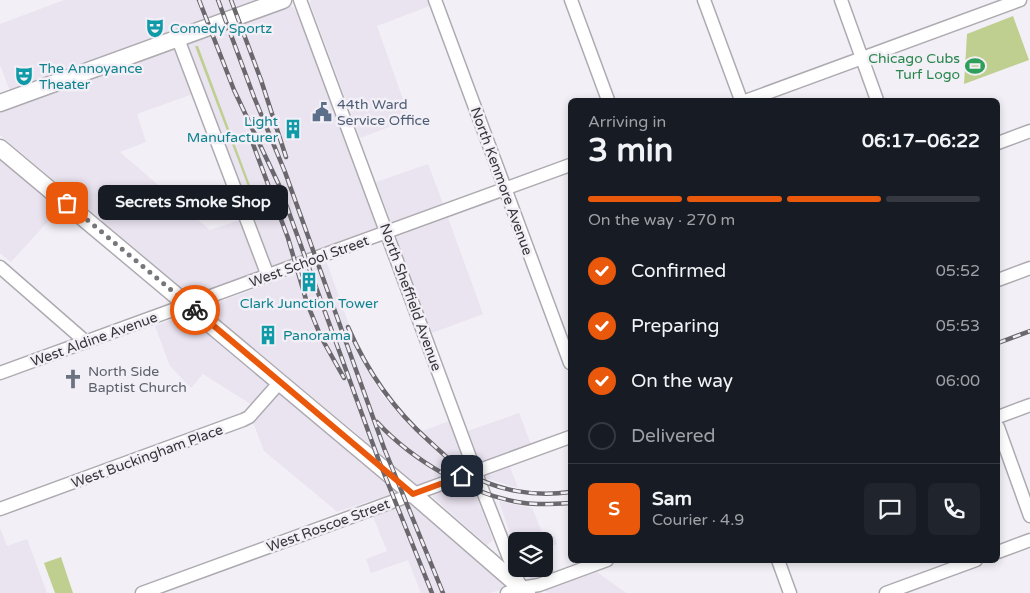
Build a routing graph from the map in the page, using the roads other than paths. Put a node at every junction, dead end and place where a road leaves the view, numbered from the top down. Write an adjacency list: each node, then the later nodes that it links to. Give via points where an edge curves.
1 (283, 0): 8 (main road)
2 (300, 0): 20 (street, North Sheffield Avenue)
3 (435, 0): 19 (street, North Kenmore Avenue)
4 (571, 0): 10 (street)
5 (704, 0): 11 (street)
6 (841, 0): 9 (street)
7 (1020, 0): 9 (street)
8 (178, 38): 14 (main road); 23 (street)
9 (862, 58): 12 (street); 13 (street)
10 (607, 98)
11 (740, 98)
12 (753, 98)
13 (877, 98)
14 (0, 103)
15 (1030, 131): 16 (street)
16 (1000, 142)
17 (0, 148): 25 (main road)
18 (568, 166): 19 (street, West School Street)
19 (505, 189): 20 (street, West School Street); 27 (street, North Kenmore Avenue)
20 (386, 232): 23 (street, West School Street); 34 (street, North Sheffield Avenue)
21 (0, 266): 26 (street)
22 (1030, 268): 24 (street)
23 (268, 276): 25 (street, West School Street)
24 (1000, 279)
25 (189, 305): 26 (street, West Aldine Avenue); 29 (main road)
26 (86, 342): 28 (street, West Aldine Avenue)
27 (568, 358)
28 (0, 374)
29 (280, 382): 35 (main road); 36 (street, West Buckingham Place, via 243,420)
30 (1030, 405): 31 (street)
31 (1000, 416)
32 (1000, 433): 37 (street)
33 (568, 438): 34 (street, West Roscoe Street)
34 (475, 471): 35 (street, West Roscoe Street); 43 (street, North Sheffield Avenue)
35 (413, 494): 43 (main road); 44 (street, West Roscoe Street)
36 (0, 509)
37 (1030, 516)
38 (1030, 540): 39 (street)
39 (1000, 551)
40 (599, 563): 43 (street)
41 (779, 563): 45 (street)
42 (968, 563): 46 (street)
43 (519, 592)
44 (142, 593)
45 (790, 593)
46 (886, 593)

